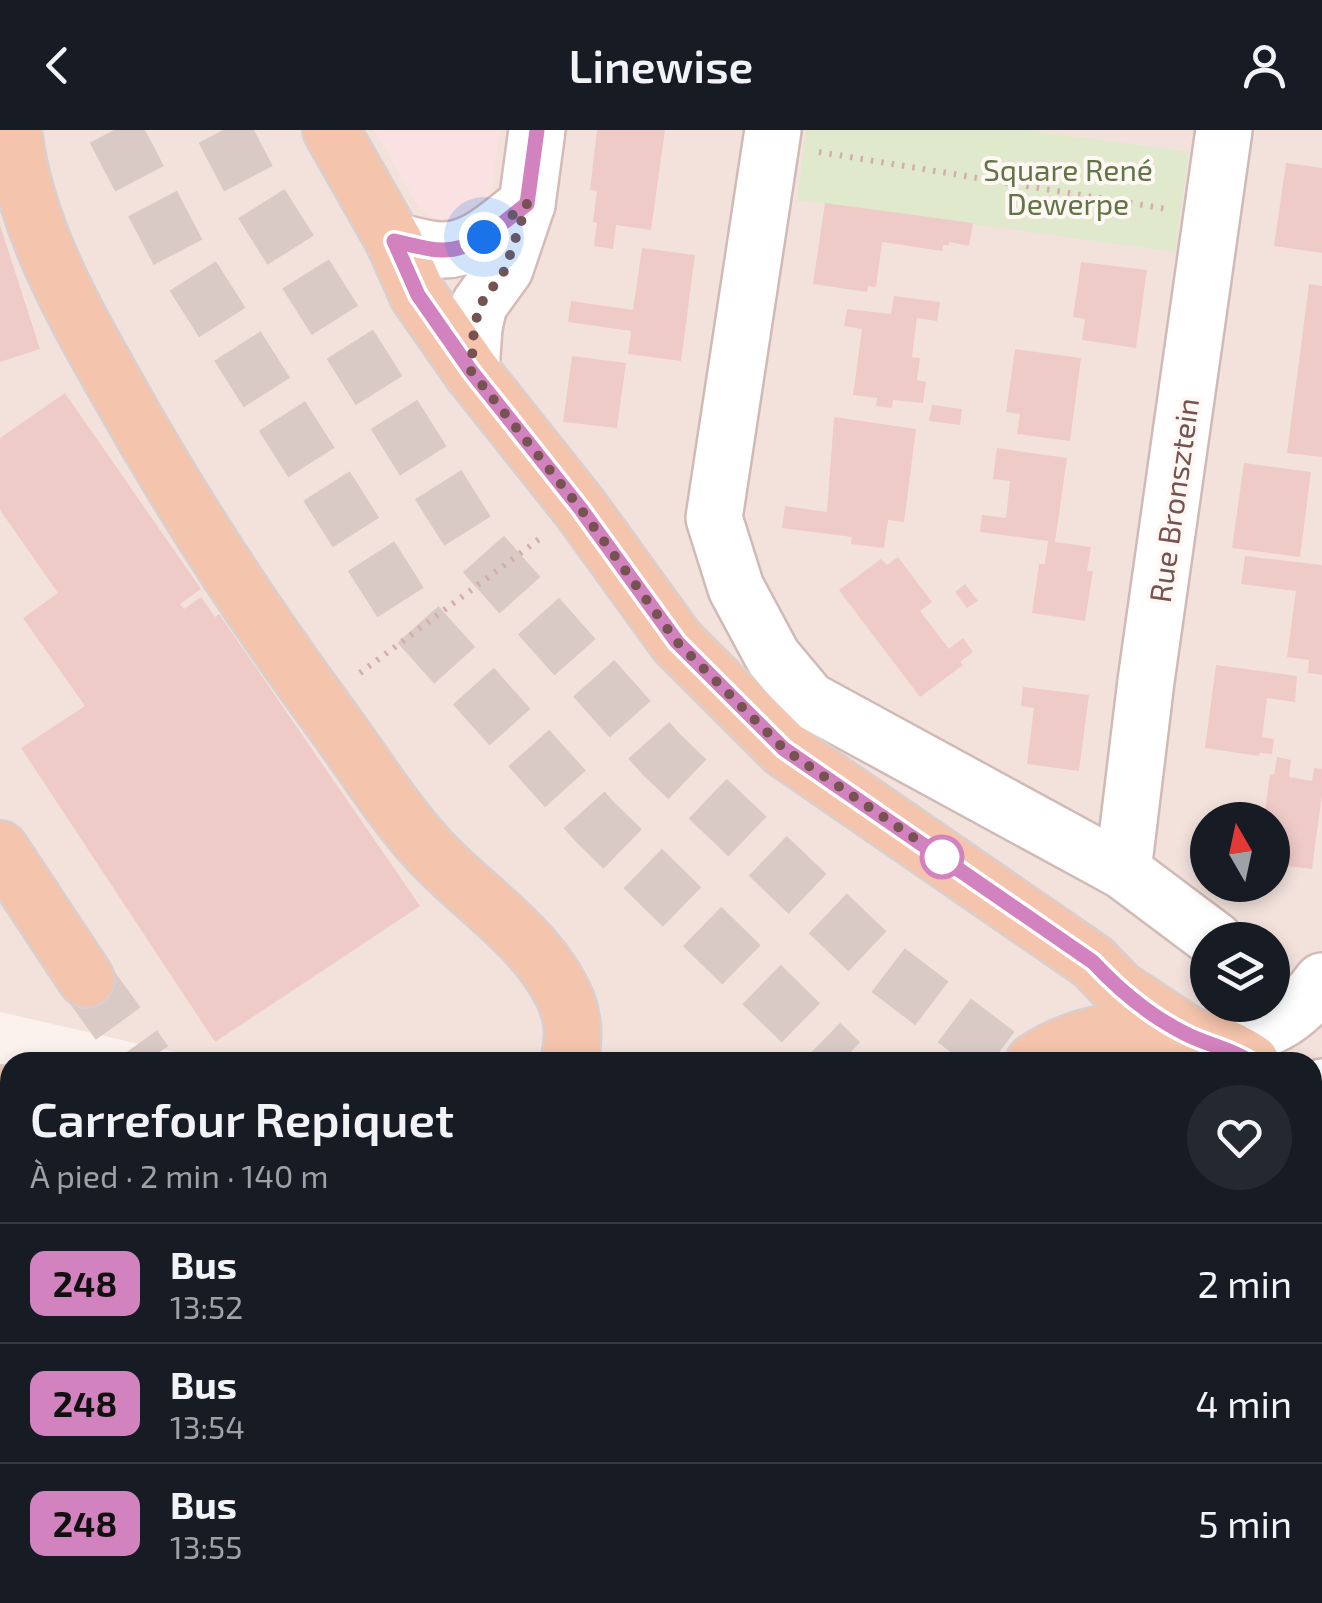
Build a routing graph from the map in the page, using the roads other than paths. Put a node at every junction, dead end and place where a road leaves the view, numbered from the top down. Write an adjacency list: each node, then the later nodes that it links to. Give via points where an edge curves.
1 (12, 130): 15 (main road, via 33,218 64,294 166,478 275,642 425,846 556,981 574,1026)
2 (331, 130): 7 (main road)
3 (537, 130): 6 (street)
4 (1224, 130): 10 (street, Rue Bronsztein)
5 (772, 137): 10 (street, via 714,518 736,588 774,658 809,700)
6 (527, 204): 7 (street, via 464,246 443,250); 8 (street, via 505,270 480,305)
7 (394, 241): 8 (main road, via 418,295)
8 (471, 371): 14 (main road, via 677,642 784,749 1093,962 1119,989)
9 (0, 849): 12 (main road)
10 (1123, 871): 11 (street)
11 (1191, 922)
12 (86, 978)
13 (1322, 981): 14 (street, via 1274,1028)
14 (1219, 1047): 16 (main road, via 1151,1030 1112,1032)
15 (570, 1052)
16 (1055, 1052)

